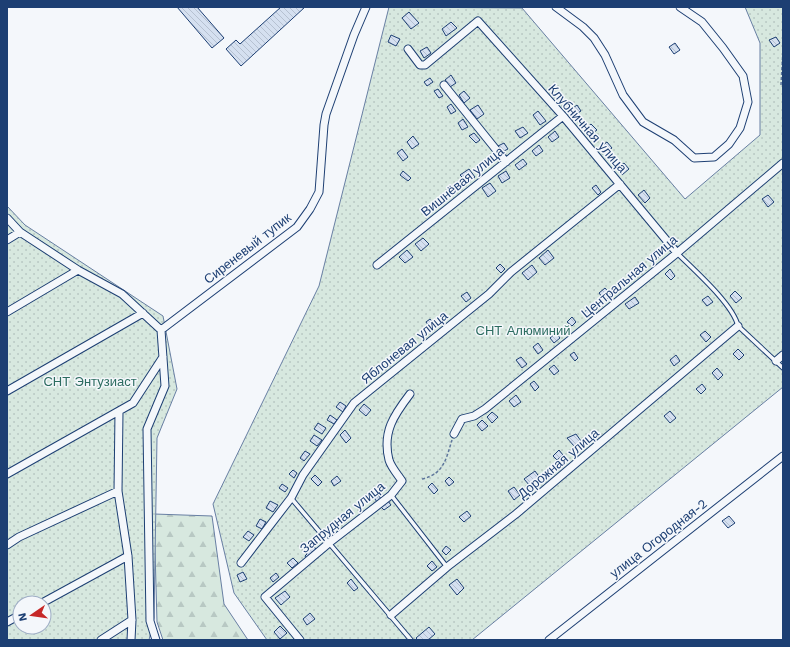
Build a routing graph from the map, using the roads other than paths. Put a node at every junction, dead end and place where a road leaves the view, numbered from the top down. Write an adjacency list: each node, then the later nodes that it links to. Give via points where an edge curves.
1 (366, 7): 19 (street, Сиреневый тупик, via 326,114 319,192 310,209 297,227)
2 (556, 7): 3 (street, via 594,38 605,55 623,95 643,122 674,140 694,158 714,157 729,144 740,128 748,102 743,76 702,22)
3 (680, 7)
4 (408, 49): 6 (street, Клубничная улица, via 420,65 425,65 478,21)
5 (444, 85): 7 (street)
6 (563, 116): 7 (street, Вишнёвая улица); 9 (street, Клубничная улица)
7 (506, 162): 14 (street, Вишнёвая улица)
8 (783, 163): 13 (street, Центральная улица)
9 (620, 184): 13 (street, Клубничная улица); 32 (street, Яблоневая улица, via 354,403 303,475)
10 (7, 218): 11 (street)
11 (20, 232): 12 (street); 15 (street)
12 (7, 240)
13 (678, 253): 18 (lane, via 727,306); 27 (street, Центральная улица, via 485,409 474,416 462,419)
14 (377, 265)
15 (78, 270): 16 (street); 17 (street, via 122,294)
16 (7, 312)
17 (143, 313): 19 (street); 24 (street)
18 (738, 326): 22 (lane); 37 (street, Дорожная улица, via 516,514)
19 (161, 330): 21 (street)
20 (783, 355): 22 (street)
21 (163, 357): 26 (street, via 134,403); 43 (street, via 165,386 147,429 150,621)
22 (776, 361): 23 (lane)
23 (783, 368)
24 (7, 391)
25 (410, 394): 31 (street, Запрудная улица, via 395,414 388,430 389,460 402,481)
26 (119, 412): 29 (street); 30 (street)
27 (454, 434)
28 (783, 456): 46 (street, улица Огородная-2)
29 (7, 474)
30 (118, 491): 34 (street); 35 (street)
31 (391, 495): 33 (street, Запрудная улица); 37 (lane)
32 (291, 498): 33 (lane); 36 (street, Яблоневая улица)
33 (330, 542): 39 (lane); 44 (street, Запрудная улица, via 265,597)
34 (7, 545)
35 (128, 556): 38 (street); 40 (street)
36 (241, 563)
37 (447, 567): 39 (street, Дорожная улица)
38 (52, 598)
39 (391, 615): 45 (lane)
40 (132, 620): 41 (street); 42 (street)
41 (101, 640)
42 (131, 640)
43 (156, 640)
44 (300, 640)
45 (411, 640)
46 (549, 640)

